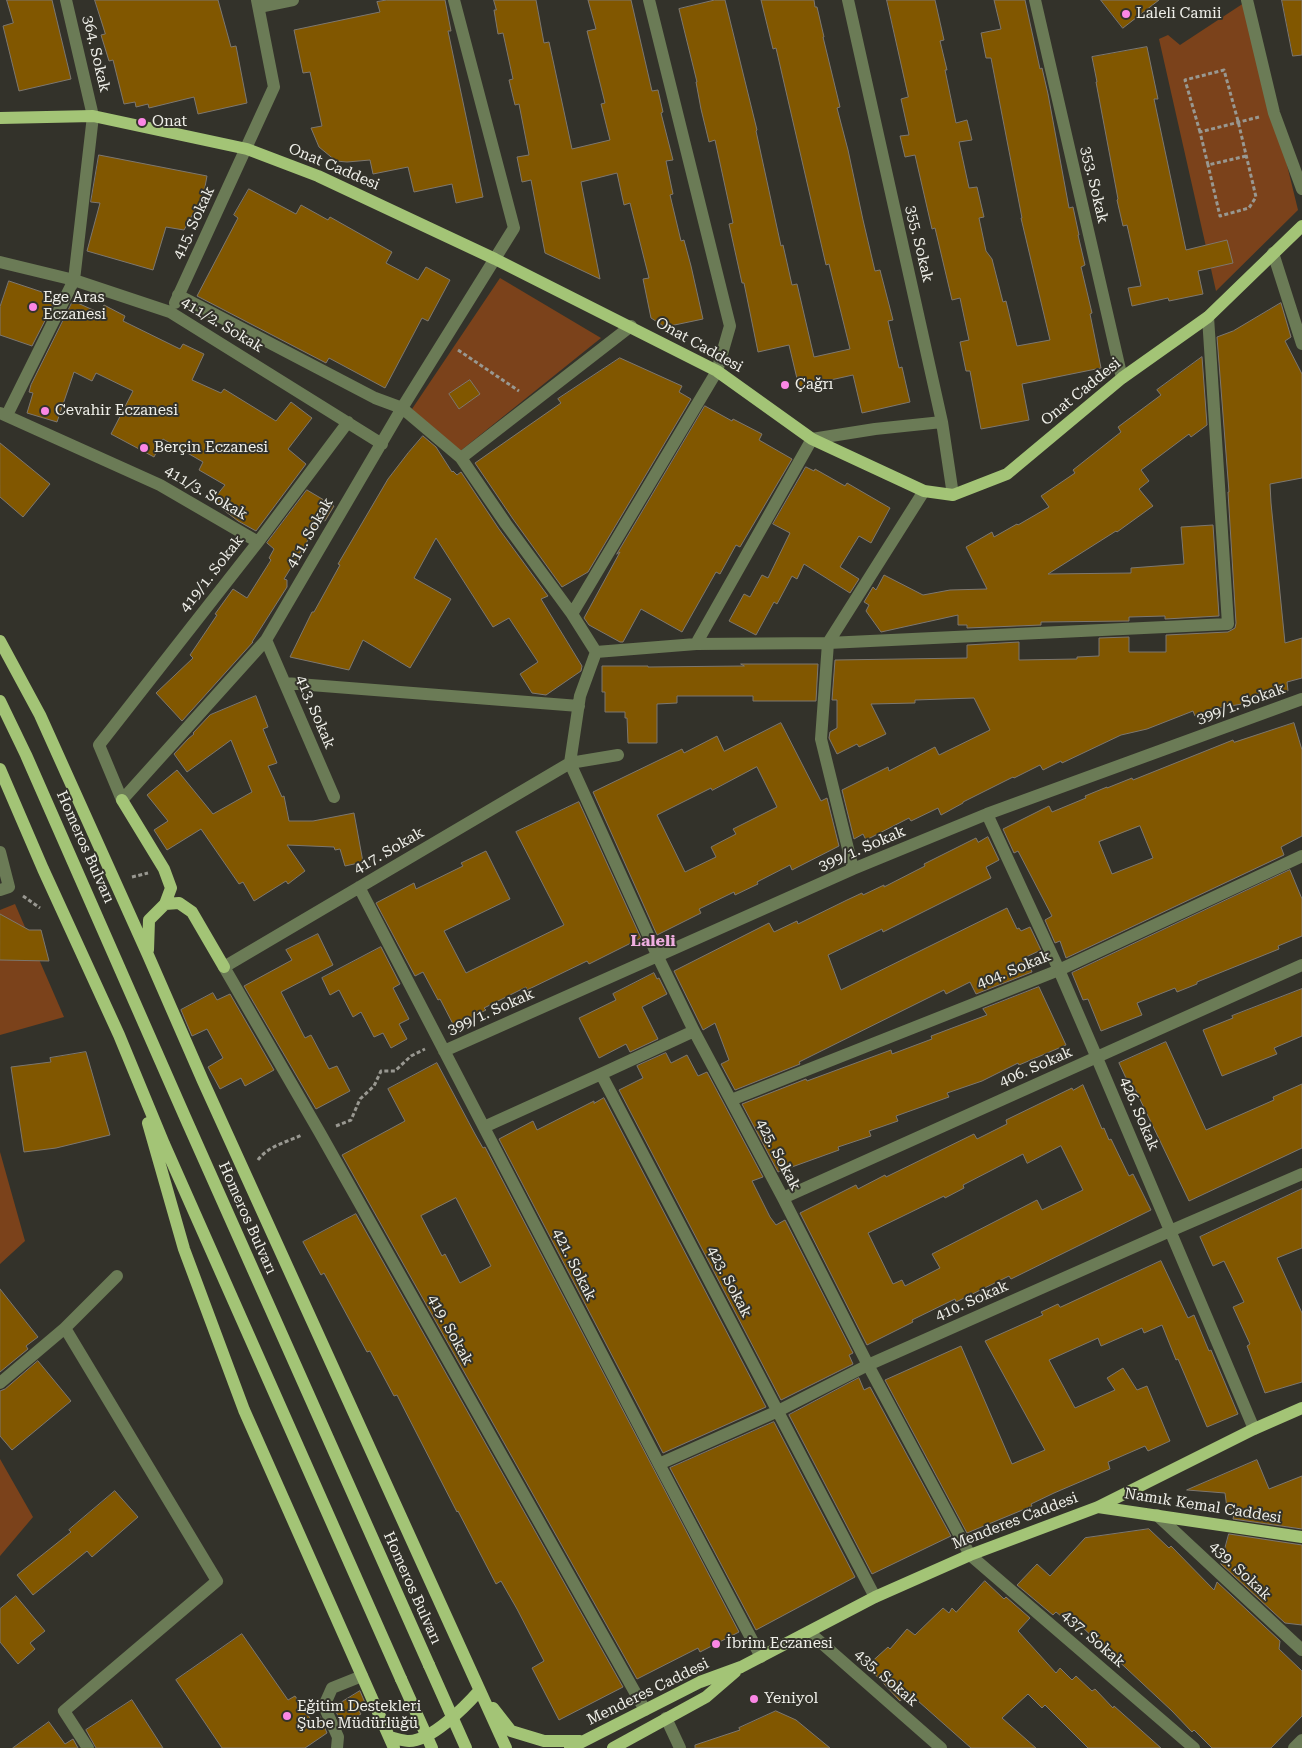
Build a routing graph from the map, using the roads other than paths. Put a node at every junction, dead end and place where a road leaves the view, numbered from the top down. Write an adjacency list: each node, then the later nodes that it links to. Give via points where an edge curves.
1 (66, 0): 9 (street, 364. Sokak)
2 (293, 0): 8 (street)
3 (454, 0): 15 (street, 411. Sokak, via 514,228)
4 (649, 0): 23 (street, via 730,326)
5 (848, 0): 28 (street, 355. Sokak)
6 (1035, 0): 24 (street, 353. Sokak)
7 (1247, 0): 12 (street, via 1274,113)
8 (258, 4): 11 (street, 415. Sokak, via 274,87)
9 (93, 116): 10 (main road, Onat Caddesi); 11 (main road, Onat Caddesi); 17 (street, 364. Sokak)
10 (0, 118)
11 (247, 149): 15 (main road, Onat Caddesi, via 318,176); 18 (street, 415. Sokak)
12 (1302, 190)
13 (1302, 226): 14 (main road, Onat Caddesi)
14 (1273, 253): 20 (main road, Onat Caddesi); 22 (street)
15 (495, 258): 21 (main road, Onat Caddesi); 25 (street, 411. Sokak)
16 (0, 262): 17 (street, 411/2. Sokak)
17 (74, 280): 19 (street, 411/2. Sokak); 26 (street, 364. Sokak)
18 (178, 295): 19 (street, 415. Sokak); 25 (street, via 375,398)
19 (170, 312): 27 (street, 411/2. Sokak)
20 (1208, 317): 24 (main road, Onat Caddesi); 38 (street, via 1228,624)
21 (631, 326): 23 (main road, Onat Caddesi); 31 (street)
22 (1302, 344)
23 (717, 371): 29 (main road, Onat Caddesi); 35 (street)
24 (1122, 378): 33 (main road, Onat Caddesi, via 1007,474)
25 (402, 408): 30 (street, 411. Sokak); 31 (street)
26 (3, 414): 34 (street, 411/3. Sokak, via 160,485)
27 (348, 422): 30 (street, 411/2. Sokak); 34 (street, 419/1. Sokak)
28 (942, 422): 29 (street); 33 (street, 355. Sokak)
29 (812, 439): 32 (main road, Onat Caddesi); 39 (street)
30 (382, 444): 36 (street, 411. Sokak)
31 (461, 458): 35 (street)
32 (924, 491): 33 (main road, Onat Caddesi); 38 (street)
33 (953, 495)
34 (258, 542): 49 (street, 419/1. Sokak, via 98,745)
35 (572, 614): 40 (street)
36 (266, 640): 41 (street, 413. Sokak); 49 (street, 411. Sokak)
37 (0, 641): 57 (main road, via 40,715)
38 (828, 643): 39 (street); 53 (street, via 821,739)
39 (696, 644): 40 (street)
40 (596, 652): 44 (street)
41 (285, 683): 44 (street); 48 (street, 413. Sokak)
42 (1302, 699): 50 (street, 399/1. Sokak)
43 (0, 701): 99 (main road, Homeros Bulvarı, bridge)
44 (578, 706): 46 (street)
45 (618, 755): 46 (street)
46 (570, 763): 54 (street, 417. Sokak); 58 (street, 425. Sokak)
47 (0, 769): 65 (main road)
48 (334, 796)
49 (122, 800): 56 (main road, via 164,869 171,888)
50 (987, 814): 53 (street, 399/1. Sokak); 61 (street, 426. Sokak)
51 (0, 852): 55 (street)
52 (1302, 856): 61 (street, 404. Sokak)
53 (854, 869): 58 (street, 399/1. Sokak)
54 (359, 887): 60 (street, 417. Sokak); 63 (street, 421. Sokak)
55 (4, 889)
56 (165, 904): 57 (main road, via 149,920); 60 (main road, via 179,903 192,912)
57 (148, 955): 90 (main road)
58 (658, 957): 62 (street, 425. Sokak); 63 (street, 399/1. Sokak)
59 (1302, 965): 64 (street, 406. Sokak)
60 (224, 967): 91 (street, 419. Sokak)
61 (1059, 970): 64 (street, 426. Sokak); 67 (street, 404. Sokak)
62 (694, 1031): 66 (street); 67 (street, 425. Sokak)
63 (442, 1046): 68 (street, 421. Sokak)
64 (1097, 1058): 70 (street, 406. Sokak); 71 (street, 426. Sokak)
65 (133, 1070): 89 (main road, via 184,1248 241,1401); 98 (main road, bridge)
66 (601, 1074): 68 (street); 77 (street, 423. Sokak)
67 (731, 1100): 70 (street, 425. Sokak)
68 (484, 1128): 79 (street, 421. Sokak)
69 (1302, 1174): 71 (street, 410. Sokak)
70 (783, 1198): 74 (street, 425. Sokak)
71 (1170, 1231): 74 (street, 410. Sokak); 78 (street, 426. Sokak)
72 (117, 1276): 73 (street)
73 (65, 1328): 75 (street); 96 (street, via 217,1581 64,1711)
74 (868, 1365): 77 (street, 410. Sokak); 83 (street, 425. Sokak)
75 (0, 1383)
76 (1302, 1408): 78 (main road, Menderes Caddesi)
77 (778, 1410): 79 (street, 410. Sokak); 84 (street, 423. Sokak)
78 (1254, 1429): 80 (main road, Menderes Caddesi)
79 (659, 1464): 87 (street, 421. Sokak)
80 (1098, 1507): 81 (main road, Namık Kemal Caddesi); 83 (main road, Menderes Caddesi)
81 (1157, 1515): 82 (main road, Namık Kemal Caddesi); 86 (street, 439. Sokak)
82 (1302, 1537)
83 (970, 1555): 84 (main road, Menderes Caddesi); 105 (street, 437. Sokak)
84 (875, 1596): 85 (main road, Menderes Caddesi)
85 (808, 1632): 87 (main road, Menderes Caddesi); 104 (street, 435. Sokak)
86 (1302, 1650)
87 (761, 1657): 88 (main road, Menderes Caddesi)
88 (741, 1667): 91 (main road, Menderes Caddesi, via 700,1682); 92 (main road, Menderes Caddesi, via 706,1697)
89 (362, 1676): 94 (main road); 97 (street, via 332,1688 324,1706 338,1737)
90 (479, 1691): 94 (main road, via 455,1716 428,1734 410,1741); 95 (main road, via 510,1731 544,1741); 100 (main road)
91 (645, 1710): 95 (main road, Menderes Caddesi)
92 (666, 1718): 102 (main road, Menderes Caddesi); 103 (street)
93 (1302, 1740): 106 (street)
94 (392, 1742)
95 (585, 1742): 101 (main road, Menderes Caddesi)
96 (88, 1748)
97 (337, 1748)
98 (432, 1748)
99 (466, 1748)
100 (506, 1748)
101 (570, 1748)
102 (613, 1748)
103 (680, 1748)
104 (941, 1748)
105 (1194, 1748)
106 (1294, 1748)

